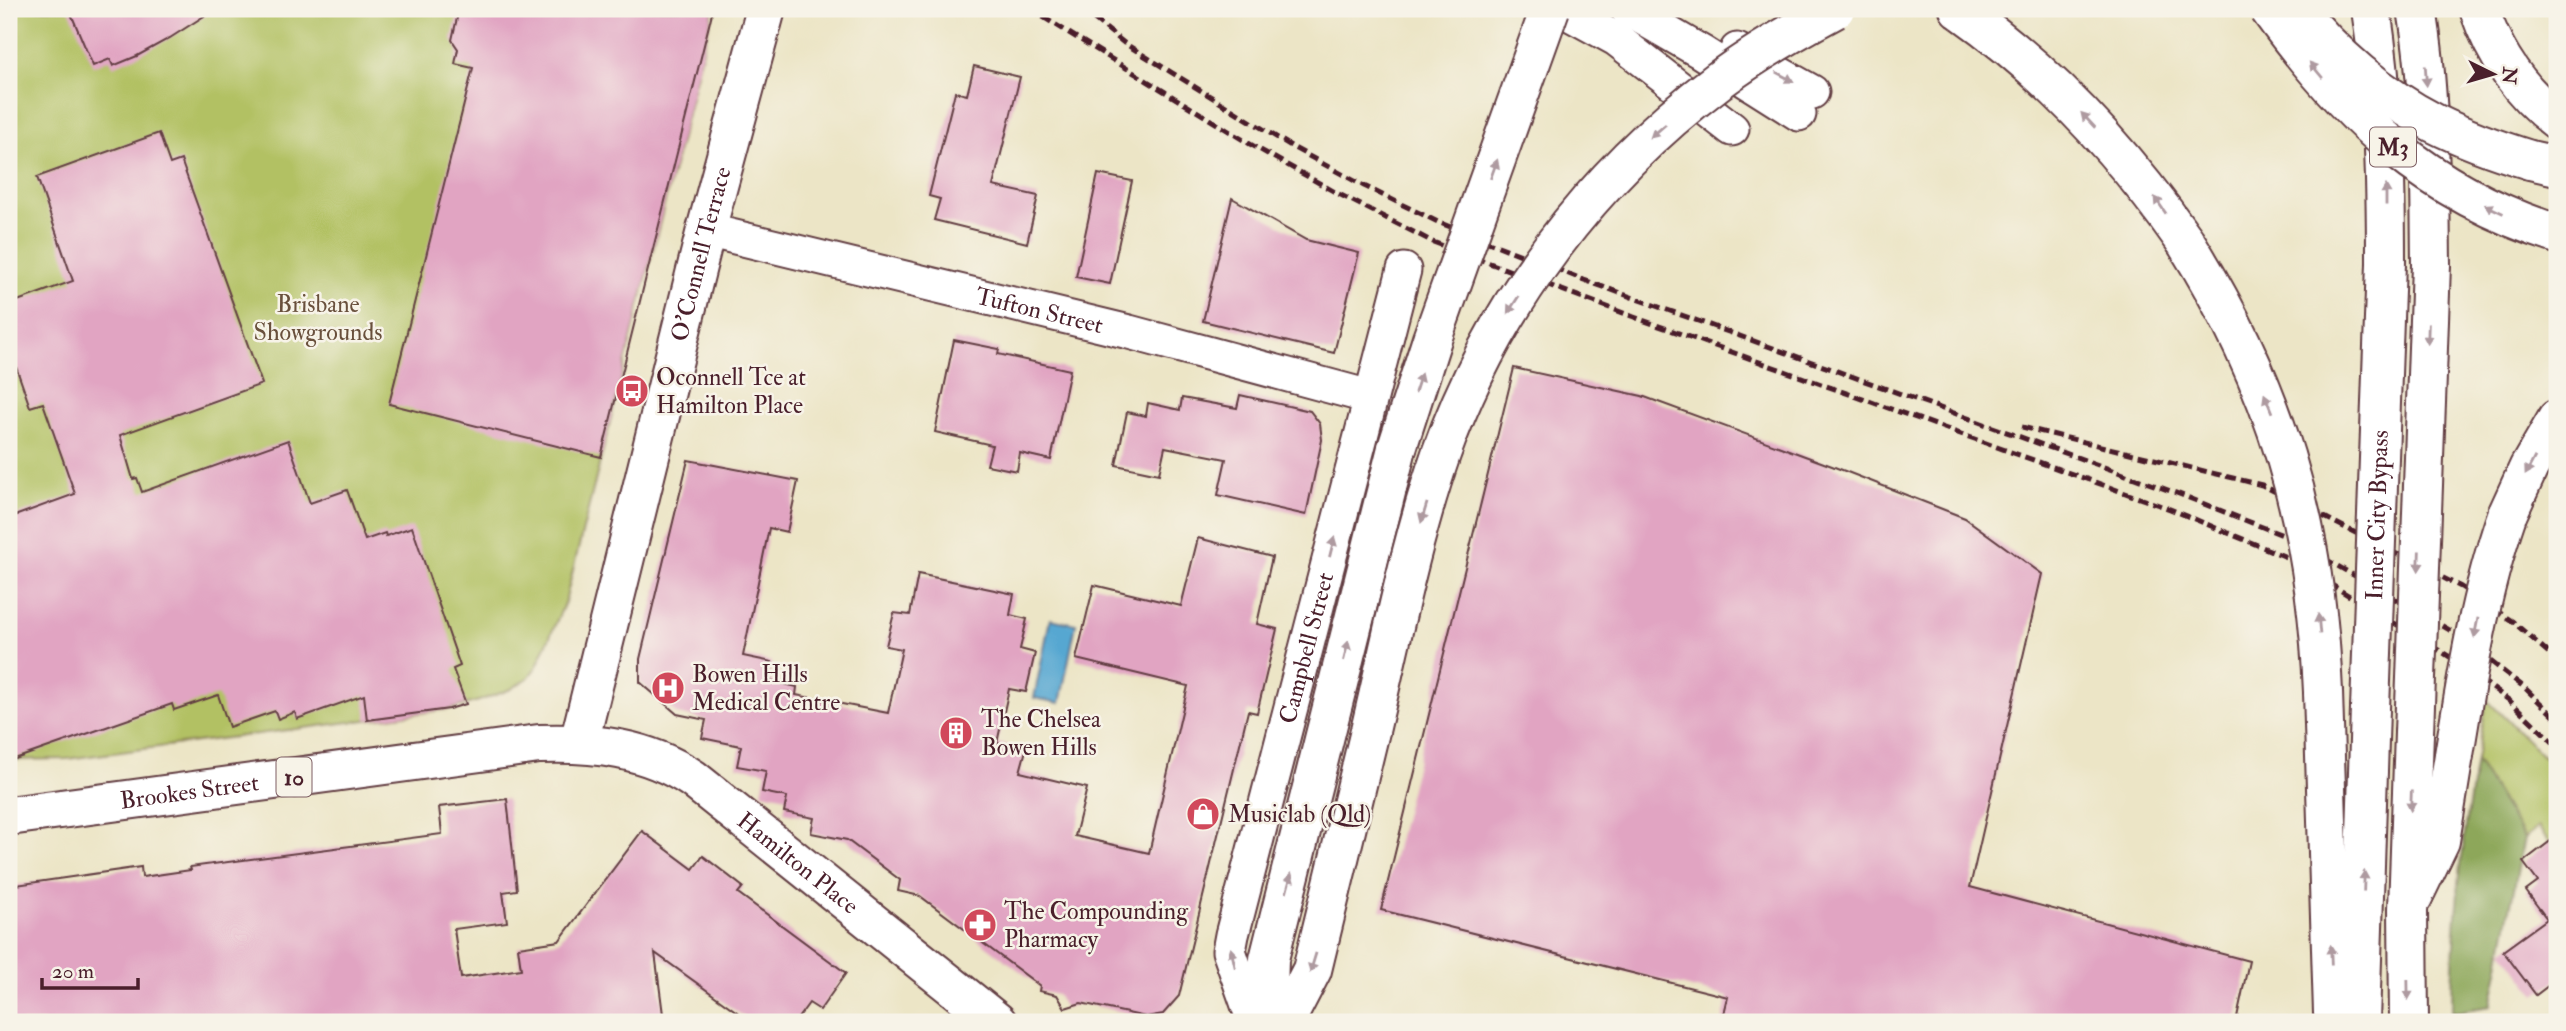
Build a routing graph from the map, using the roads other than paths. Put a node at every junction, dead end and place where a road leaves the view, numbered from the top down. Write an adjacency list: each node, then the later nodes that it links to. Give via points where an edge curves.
1 (766, 9): 16 (main road, O'Connell Terrace)
2 (1550, 9): 26 (main road, one-way to 2, bridge, via 1269,959 1397,448)
3 (1560, 9): 14 (street, via 1616,39)
4 (1627, 9): 12 (street, one-way to 12)
5 (1835, 9): 27 (main road, one-way to 27, bridge, via 1719,80 1648,140 1603,184 1531,276 1496,331 1442,453 1417,537 1312,970)
6 (1959, 9): 28 (main road, one-way to 6, bridge, via 2333,1013 2323,692 2314,579 2299,503 2271,410 2227,314 2153,195 2077,108)
7 (2269, 9): 17 (main road, M3, one-way to 7, bridge, via 2459,192 2396,149 2336,95)
8 (2297, 9): 15 (main road, bridge, via 2379,88 2432,122 2497,149)
9 (2371, 9): 29 (main road, Inner City Bypass, one-way to 9, bridge, via 2386,263 2386,163)
10 (2417, 9): 23 (main road, Inner City Bypass, one-way to 23, bridge, via 2428,114 2431,265)
11 (2479, 9): 13 (main road, via 2498,55 2531,98)
12 (1805, 103)
13 (2557, 120)
14 (1732, 129)
15 (2557, 166)
16 (706, 230): 19 (street, Tufton Street, via 1116,329); 21 (main road, O'Connell Terrace)
17 (2557, 234)
18 (1404, 270): 19 (street, Campbell Street)
19 (1370, 397): 25 (street, Campbell Street, one-way to 19, via 1231,943)
20 (2557, 419): 23 (main road, one-way to 23, bridge, via 2523,479 2490,564 2440,841)
21 (579, 743): 22 (main road, Brookes Street / 10, via 527,745); 24 (main road, Hamilton Place / 10, via 651,757 694,779)
22 (9, 816)
23 (2408, 909): 30 (main road, Inner City Bypass, one-way to 30)
24 (997, 1022)
25 (1254, 1022)
26 (1268, 1022)
27 (1285, 1022)
28 (2338, 1022)
29 (2360, 1022)
30 (2409, 1022)

